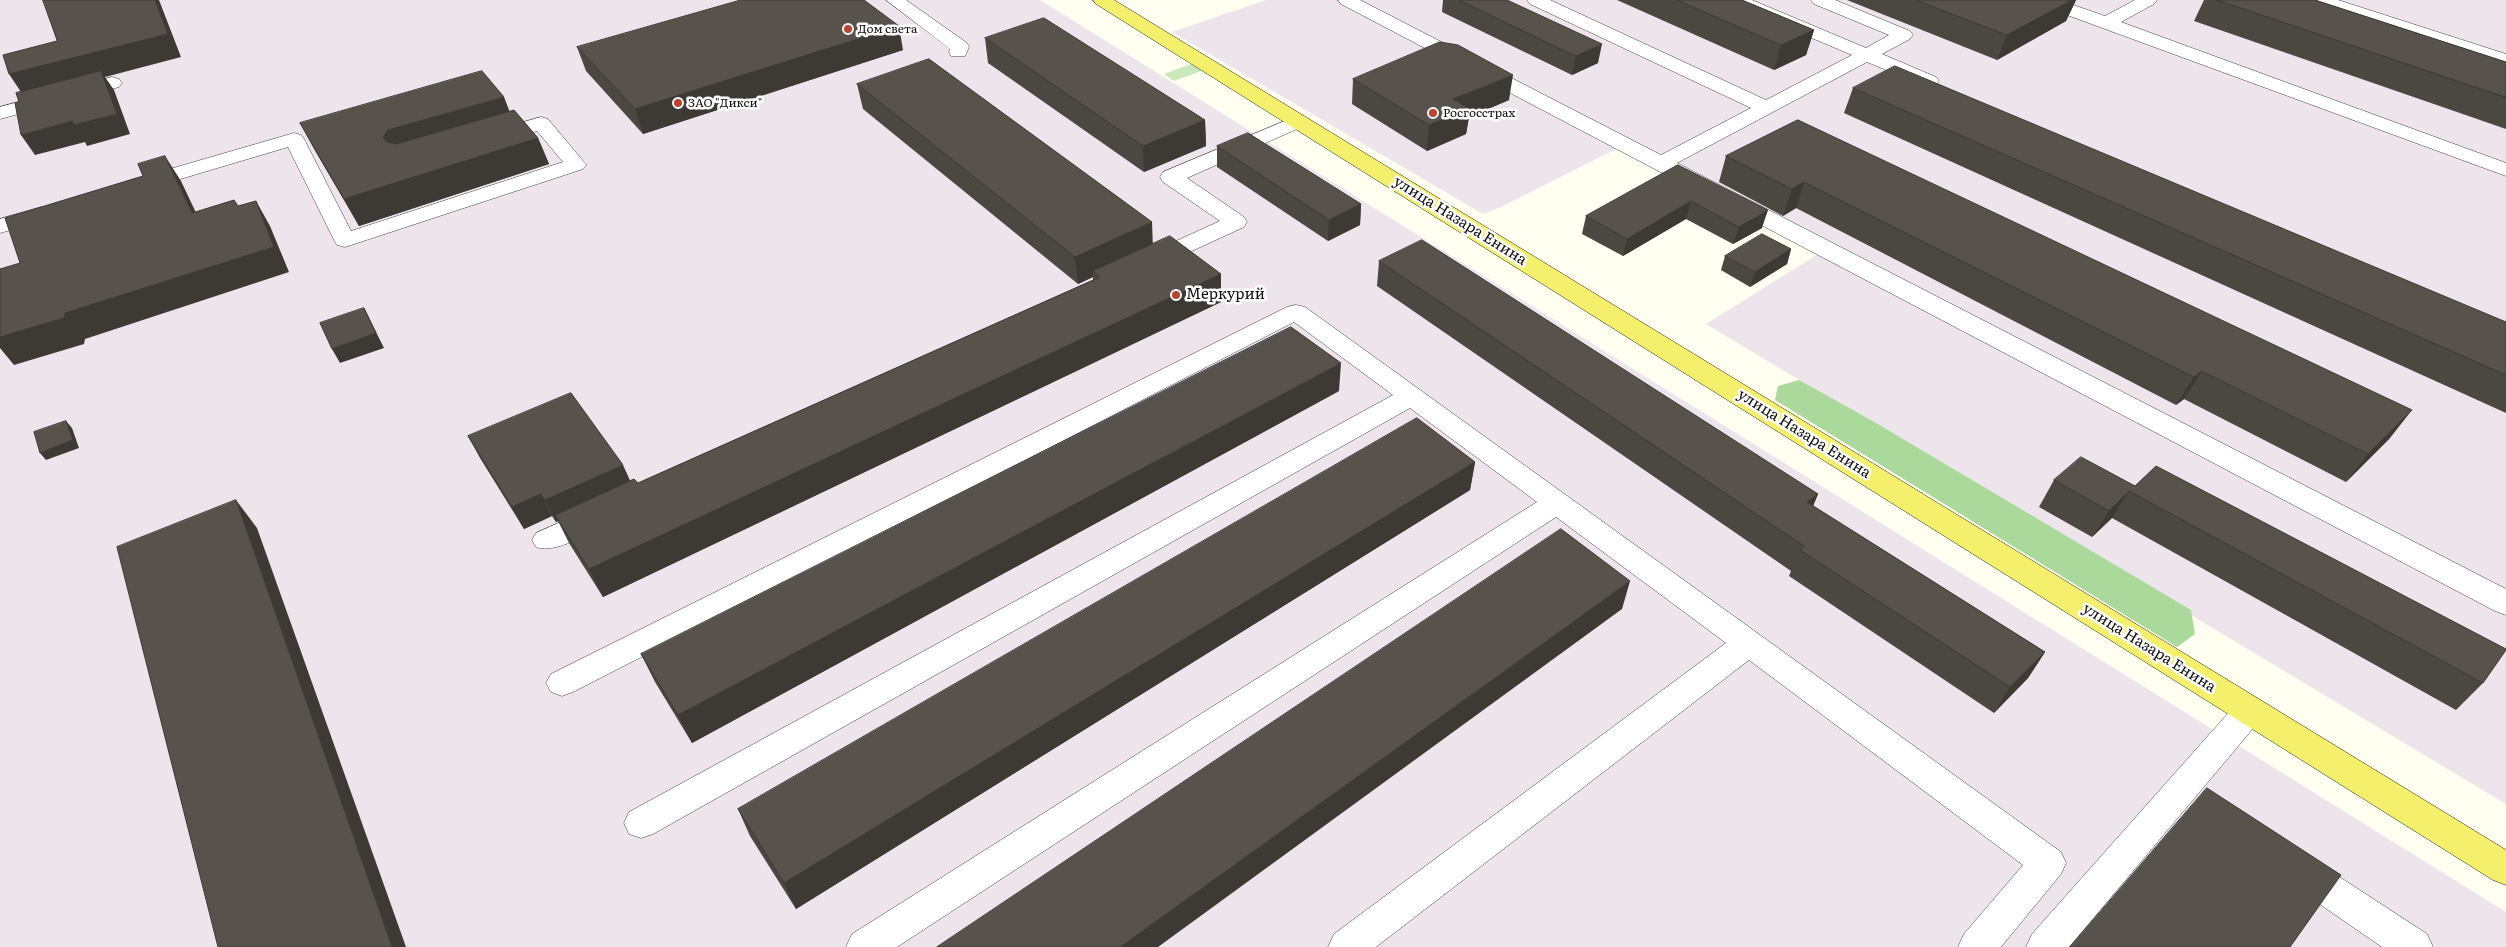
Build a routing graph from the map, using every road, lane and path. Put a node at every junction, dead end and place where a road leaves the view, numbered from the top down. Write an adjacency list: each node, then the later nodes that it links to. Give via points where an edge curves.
1 (895, 0): 11 (street, via 960,47)
2 (1102, 0): 18 (main road, улица Назара Енина)
3 (1347, 0): 20 (street)
4 (1536, 0): 16 (street)
5 (1737, 0): 12 (street)
6 (1820, 0): 12 (street, via 1904,35)
7 (2043, 0): 10 (street)
8 (2148, 0): 10 (street)
9 (2320, 0): 13 (street)
10 (2106, 23): 21 (street)
11 (958, 52)
12 (1865, 54): 15 (street); 16 (street, via 1837,73)
13 (2506, 60)
14 (112, 83): 17 (street)
15 (1948, 89)
16 (1768, 108): 20 (street)
17 (0, 113)
18 (1299, 121): 25 (street, via 1171,177 1236,222); 33 (main road, улица Назара Енина)
19 (475, 142): 22 (street, via 541,123 576,165 345,240 294,139)
20 (1661, 163): 30 (street)
21 (2506, 170)
22 (123, 190)
23 (57, 210): 24 (street)
24 (0, 226)
25 (1127, 272)
26 (1411, 396): 27 (street); 32 (street, via 1296,312); 34 (street)
27 (1557, 503): 31 (street); 37 (street)
28 (618, 506): 29 (street)
29 (546, 540)
30 (2506, 603)
31 (1749, 643): 38 (street); 39 (street, via 2048,863)
32 (562, 683)
33 (2250, 710): 36 (main road, улица Назара Енина); 40 (street, via 2193,798)
34 (641, 823)
35 (2269, 850): 41 (street)
36 (2506, 869)
37 (864, 947)
38 (1347, 947)
39 (1978, 947)
40 (2045, 947)
41 (2414, 947)

